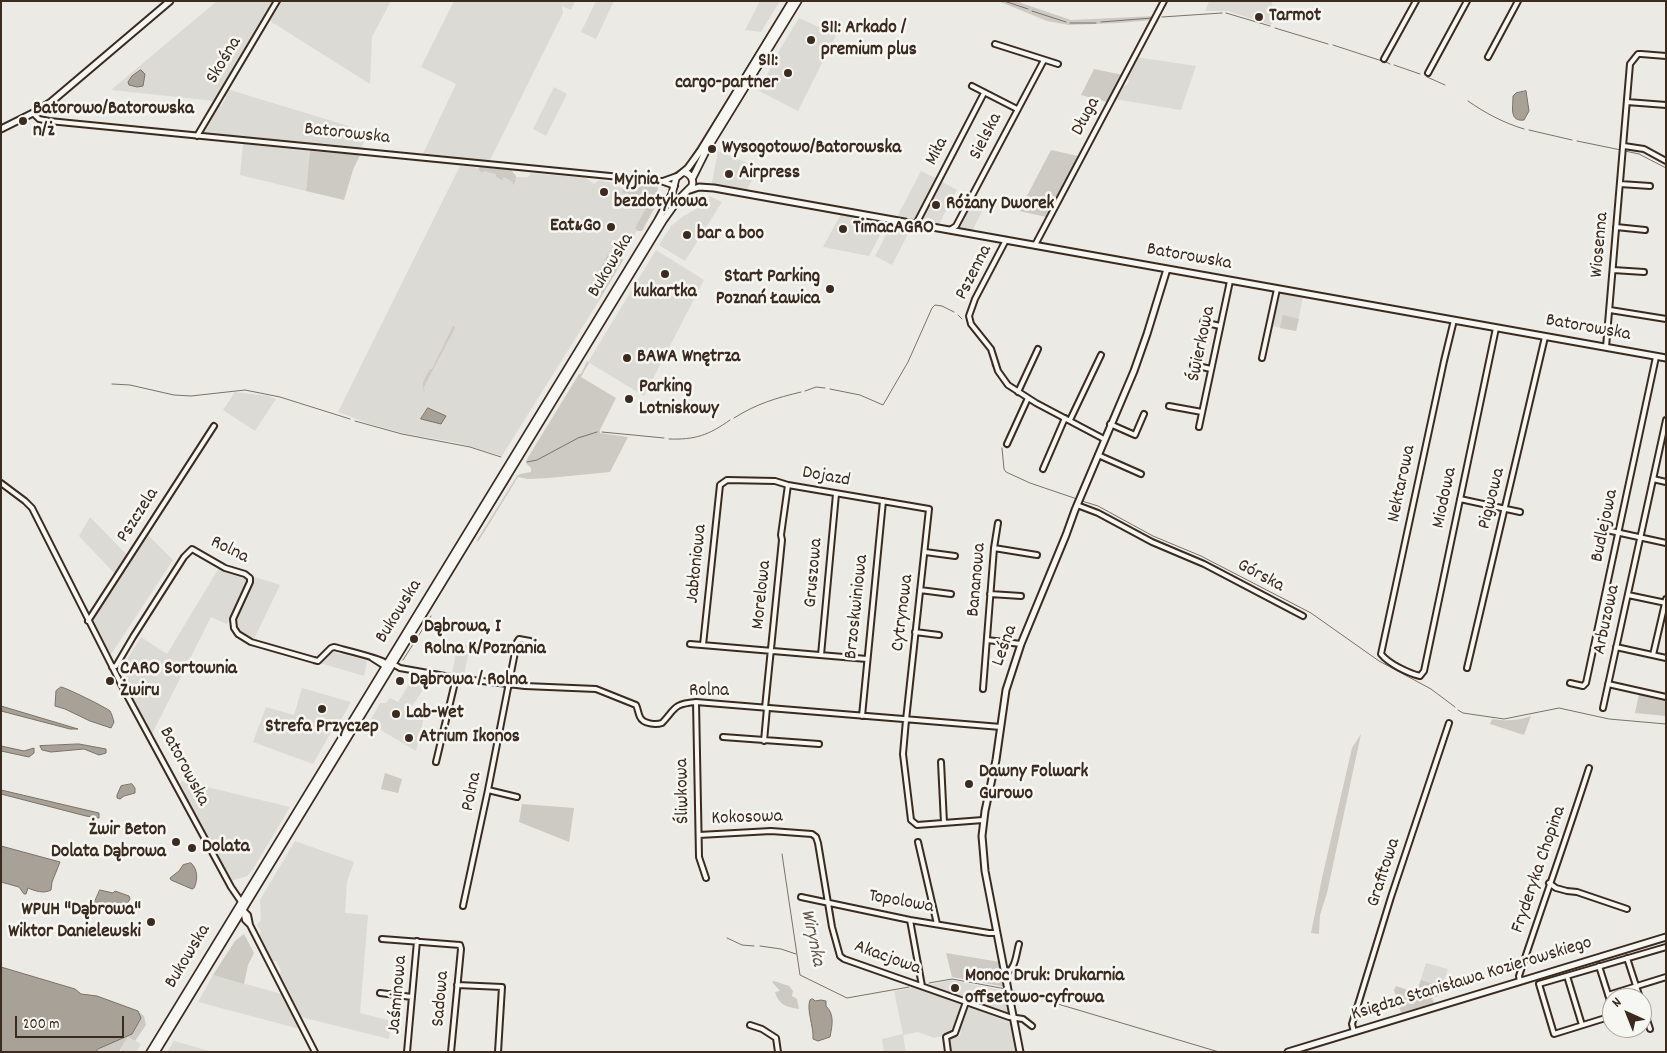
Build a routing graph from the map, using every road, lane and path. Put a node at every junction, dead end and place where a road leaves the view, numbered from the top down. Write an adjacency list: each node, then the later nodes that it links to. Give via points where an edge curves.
1 (170, 1): 21 (street, via 61,94)
2 (277, 1): 23 (street, Skośna)
3 (792, 1): 26 (main road)
4 (798, 1): 28 (main road)
5 (1164, 1): 40 (street, Długa)
6 (1416, 1): 13 (street)
7 (1467, 1): 15 (street)
8 (1518, 1): 11 (street)
9 (995, 44): 12 (street)
10 (1666, 56): 18 (street, Wiosenna, via 1641,54 1631,62)
11 (1488, 57)
12 (1044, 60): 14 (street); 20 (street, Sielska)
13 (1384, 60)
14 (1058, 64)
15 (1428, 73)
16 (972, 86): 17 (street)
17 (984, 93): 20 (street); 35 (street, Miła)
18 (1627, 102): 19 (street); 24 (street, Wiosenna)
19 (1666, 105)
20 (1017, 109): 37 (street, Sielska)
21 (33, 113): 22 (street); 23 (street, Batorowska, via 43,120)
22 (1, 128)
23 (196, 136): 29 (street, Batorowska)
24 (1624, 146): 25 (street, via 1644,149); 30 (street, Wiosenna)
25 (1666, 162)
26 (684, 172): 27 (main road); 28 (main road)
27 (678, 176): 29 (street, Batorowska); 31 (main road)
28 (692, 179): 33 (street, Batorowska); 34 (main road, via 693,185)
29 (661, 181): 31 (street, Batorowska)
30 (1620, 184): 32 (street); 36 (street, Wiosenna)
31 (675, 186): 34 (main road, via 681,192); 119 (main road, Bukowska, via 655,226)
32 (1650, 186)
33 (707, 187): 34 (street, Batorowska); 35 (street, Batorowska)
34 (688, 191): 120 (main road, Bukowska, via 666,217)
35 (916, 224): 37 (street, Batorowska)
36 (1616, 227): 38 (street); 42 (street, Wiosenna)
37 (957, 229): 39 (street, Batorowska)
38 (1645, 230)
39 (1006, 240): 40 (street, Batorowska); 61 (street, Pszenna, via 975,299 969,320 991,349 1002,378)
40 (1035, 245): 41 (street, Batorowska)
41 (1166, 269): 44 (street, Batorowska); 68 (street, Leśna, via 1134,371)
42 (1613, 270): 43 (street); 46 (street, Wiosenna)
43 (1644, 272)
44 (1230, 281): 45 (street, Batorowska); 50 (street, Świerkowa)
45 (1277, 289): 48 (street, Batorowska); 57 (street)
46 (1610, 310): 47 (street); 53 (street, Wiosenna)
47 (1666, 319)
48 (1454, 320): 51 (street, Batorowska); 123 (street, Nektarowa, via 1381,654 1404,670 1420,676)
49 (1203, 322): 50 (street)
50 (1220, 326): 60 (street, Świerkowa)
51 (1496, 328): 52 (street, Batorowska); 83 (street, Miodowa)
52 (1545, 337): 53 (street, Batorowska); 87 (street, Pigwowa)
53 (1606, 348): 56 (street, Batorowska)
54 (1038, 349): 61 (street)
55 (1101, 355): 66 (street)
56 (1656, 356): 58 (street, Batorowska); 91 (street, Budlejowa)
57 (1262, 358)
58 (1666, 358)
59 (1193, 365): 60 (street)
60 (1211, 369): 64 (street, Świerkowa)
61 (1018, 392): 62 (street, Pszenna)
62 (1028, 398): 66 (street, Pszenna); 73 (street)
63 (1169, 406): 64 (street)
64 (1202, 412): 70 (street, Świerkowa)
65 (1144, 414): 68 (street, via 1134,435)
66 (1068, 419): 72 (street, Pszenna); 75 (street)
67 (1666, 420): 71 (street, Arbuzowa)
68 (1110, 424): 72 (street, Leśna)
69 (214, 426): 105 (street, Pszczela)
70 (1199, 427)
71 (1665, 427): 77 (street, Arbuzowa)
72 (1104, 439): 74 (street, Leśna)
73 (1006, 444)
74 (1098, 455): 76 (street); 85 (street, Leśna)
75 (1043, 469)
76 (1141, 474)
77 (1653, 479): 78 (street); 92 (street, Arbuzowa)
78 (1666, 482)
79 (1, 483): 105 (street, Batorowska, via 29,504)
80 (720, 485): 81 (street, Dojazd, via 727,480 775,481); 112 (street, Jabłoniowa)
81 (788, 485): 82 (street, Dojazd); 114 (street, Morelowa)
82 (836, 494): 84 (street, Dojazd); 115 (street, Gruszowa)
83 (1460, 499): 87 (street); 123 (street, Miodowa)
84 (882, 501): 86 (street, Dojazd); 118 (street, Brzoskwiniowa)
85 (1077, 505): 104 (street, Górska, via 1204,564); 111 (street, Leśna)
86 (929, 509): 95 (street, Cytrynowa)
87 (1504, 509): 88 (street); 122 (street, Pigwowa)
88 (1520, 512)
89 (998, 522): 94 (street, Bananowa)
90 (1602, 529): 91 (street)
91 (1619, 532): 92 (street); 125 (street, Budlejowa, via 1586,683 1583,686)
92 (1640, 537): 93 (street); 101 (street, Arbuzowa)
93 (1666, 543)
94 (994, 548): 97 (street); 100 (street, Bananowa)
95 (925, 552): 96 (street); 98 (street, Cytrynowa)
96 (955, 556)
97 (1037, 556)
98 (920, 590): 99 (street); 106 (street, Cytrynowa)
99 (951, 594)
100 (990, 594): 102 (street); 108 (street, Bananowa)
101 (1628, 595): 103 (street); 113 (street, Arbuzowa)
102 (1021, 596)
103 (1665, 601): 116 (street)
104 (1303, 616)
105 (88, 621): 121 (street, Batorowska)
106 (916, 632): 107 (street); 134 (street, Cytrynowa)
107 (939, 635)
108 (987, 640): 111 (street, Bananowa); 128 (street, Bananowa)
109 (530, 641): 126 (street, Polna, via 519,639 517,642)
110 (690, 644): 112 (street)
111 (1021, 644): 136 (street, Leśna, via 1006,690)
112 (703, 645): 114 (street)
113 (1616, 647): 116 (street); 127 (street, Arbuzowa)
114 (771, 651): 115 (street); 131 (street, Morelowa)
115 (821, 655): 118 (street)
116 (1653, 656): 117 (street)
117 (1666, 658)
118 (867, 659): 133 (street, Brzoskwiniowa)
119 (386, 663): 120 (street, Rolna); 121 (street, Rolna, via 383,665 334,647 314,660 241,637 234,628 233,619 250,578 192,549 116,666); 153 (main road, Bukowska)
120 (394, 664): 124 (street, Rolna); 157 (main road, Bukowska)
121 (112, 667): 153 (street, Batorowska)
122 (1467, 668)
123 (1423, 673)
124 (456, 678): 126 (street, Rolna); 140 (street)
125 (1570, 683)
126 (509, 684): 130 (street, Rolna, via 596,689 636,705 641,719 656,724 662,723 678,706); 143 (street, Polna)
127 (1608, 684): 129 (street); 132 (street, Arbuzowa)
128 (983, 689)
129 (1666, 697)
130 (696, 702): 131 (street, Rolna); 147 (street, Śliwkowa)
131 (766, 708): 133 (street, Rolna); 138 (street, Morelowa)
132 (1603, 708)
133 (862, 716): 134 (street, Rolna)
134 (906, 720): 136 (street, Rolna); 146 (street, Cytrynowa, via 903,754 911,820 917,825)
135 (1449, 723): 188 (street, Grafitowa, via 1377,941 1352,1024)
136 (1001, 727): 145 (street, Leśna)
137 (723, 737): 138 (street)
138 (764, 741): 139 (street)
139 (819, 744)
140 (436, 762)
141 (941, 762): 146 (street)
142 (1589, 768): 151 (street, Fryderyka Chopina)
143 (488, 790): 144 (street); 155 (street, Polna)
144 (517, 797)
145 (983, 820): 146 (street, Cytrynowa); 163 (street, Leśna, via 982,853)
146 (944, 823)
147 (699, 835): 149 (street, Kokosowa, via 796,832 812,834); 150 (street, Śliwkowa, via 699,857)
148 (918, 842): 160 (street)
149 (818, 843): 154 (street, Akacjowa)
150 (706, 878)
151 (1549, 883): 156 (street, via 1568,892); 174 (street, Fryderyka Chopina)
152 (801, 897): 154 (street, Topolowa)
153 (241, 901): 157 (street, Batorowska); 189 (main road, Bukowska)
154 (828, 903): 159 (street, Topolowa); 176 (street, Akacjowa, via 840,956)
155 (463, 906)
156 (1627, 908)
157 (243, 910): 158 (street, Batorowska); 161 (main road, Bukowska); 162 (street, Batorowska)
158 (245, 920): 161 (street); 162 (street, Batorowska)
159 (910, 920): 160 (street, Topolowa); 176 (street)
160 (937, 924): 163 (street, Topolowa)
161 (234, 925): 190 (main road, Bukowska)
162 (250, 925): 191 (street, Batorowska)
163 (997, 933): 171 (street, Leśna)
164 (1666, 937): 174 (street, Księdza Stanisława Kozierowskiego)
165 (382, 938): 166 (street)
166 (417, 941): 175 (street, Sadowa, via 460,945); 181 (street, Jaśminowa)
167 (1019, 944): 171 (street, via 1012,968)
168 (1666, 946): 169 (street)
169 (1627, 958): 170 (street); 177 (street)
170 (1600, 966): 172 (street); 178 (street)
171 (1005, 974): 183 (street, Leśna)
172 (1567, 976): 186 (street); 186 (street, via 1539,984 1554,1034)
173 (1665, 979): 177 (street)
174 (1520, 981): 188 (street, Księdza Stanisława Kozierowskiego)
175 (457, 985): 193 (street, Sadowa); 194 (street, via 502,987)
176 (922, 986): 182 (street, Akacjowa)
177 (1636, 986): 179 (street)
178 (1606, 988)
179 (1630, 988)
180 (380, 994): 181 (street)
181 (412, 997): 192 (street, Jaśminowa)
182 (966, 1002): 183 (street, Akacjowa); 196 (street, via 955,1033 946,1037)
183 (1013, 1018): 187 (street, Akacjowa, via 1022,1019); 197 (street, Leśna)
184 (1602, 1019): 186 (street)
185 (750, 1025): 195 (street, via 776,1038)
186 (1582, 1025)
187 (1032, 1026)
188 (1354, 1032): 198 (street, Księdza Stanisława Kozierowskiego)
189 (150, 1052)
190 (156, 1052)
191 (315, 1052)
192 (407, 1052)
193 (451, 1052)
194 (498, 1052)
195 (778, 1052)
196 (948, 1052)
197 (1020, 1052)
198 (1288, 1052)

